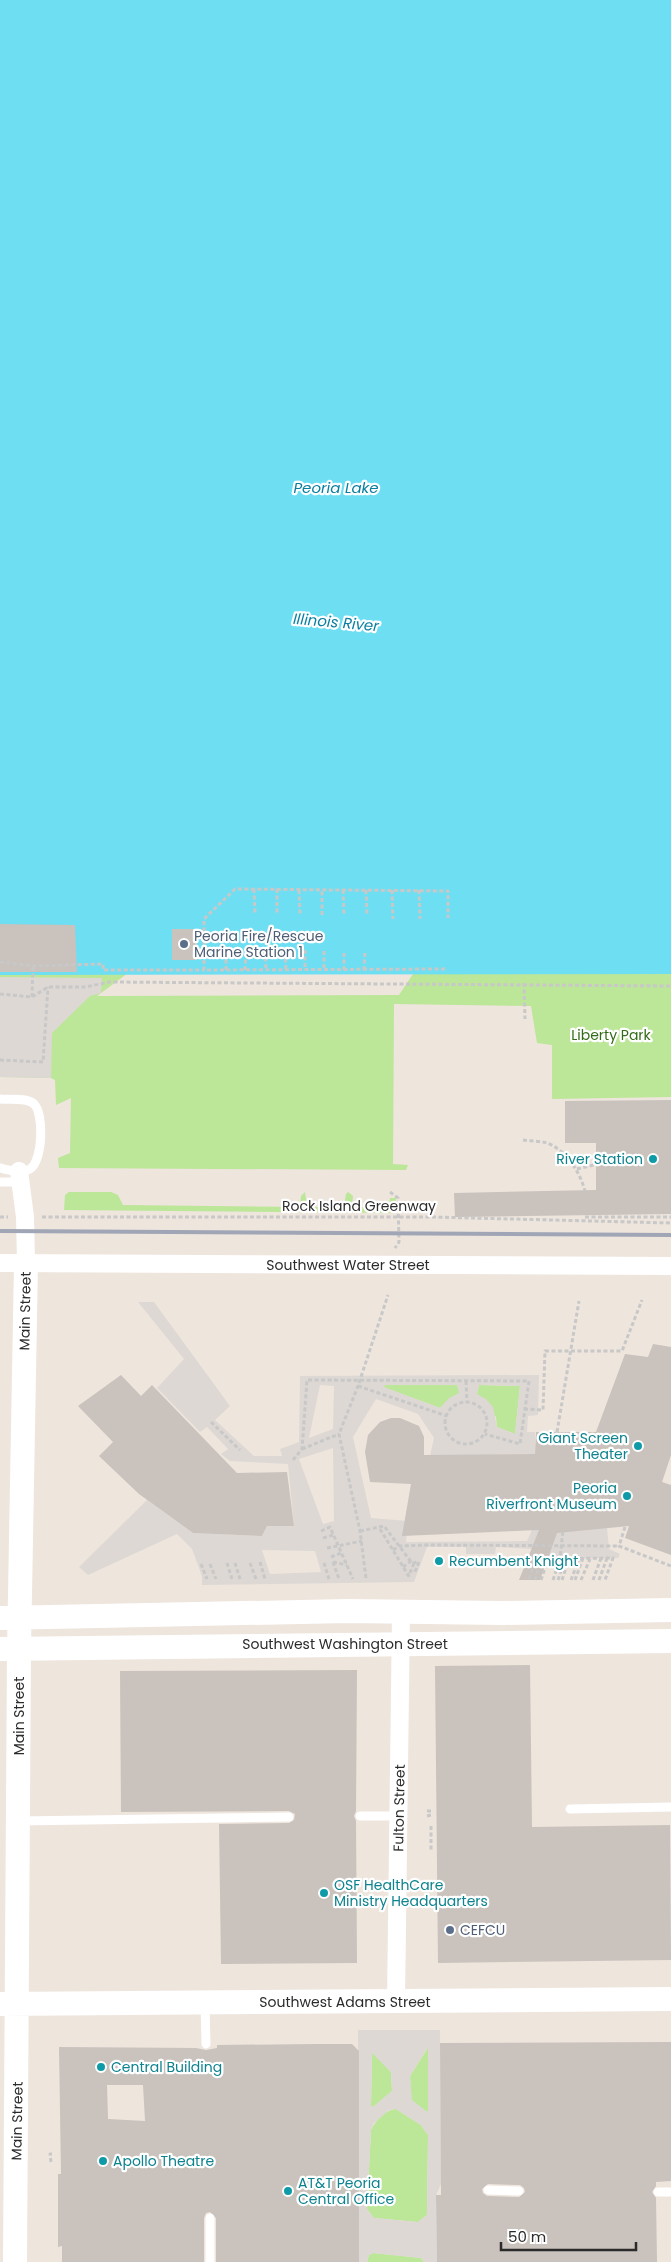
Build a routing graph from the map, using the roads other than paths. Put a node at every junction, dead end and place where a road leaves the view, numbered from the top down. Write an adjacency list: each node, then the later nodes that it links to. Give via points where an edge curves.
1 (0, 1099): 3 (lane, via 27,1100 39,1113 41,1150 37,1162)
2 (0, 1168): 3 (lane)
3 (19, 1177): 4 (lane); 6 (street, Main Street, via 25,1217)
4 (0, 1182)
5 (0, 1263): 6 (street, Southwest Water Street)
6 (26, 1263): 7 (street, Southwest Water Street); 10 (street, Main Street)
7 (671, 1266)
8 (671, 1610): 9 (street)
9 (401, 1613): 10 (street, via 98,1615); 12 (street, Fulton Street)
10 (10, 1619): 13 (street, Main Street)
11 (671, 1641): 12 (street, Southwest Washington Street)
12 (402, 1644): 13 (street, Southwest Washington Street); 17 (street, Fulton Street)
13 (10, 1649): 19 (street, Main Street)
14 (671, 1807): 15 (lane)
15 (570, 1809)
16 (360, 1816): 17 (lane)
17 (399, 1816): 21 (street, Fulton Street)
18 (289, 1817): 19 (lane)
19 (19, 1821): 23 (street, Main Street)
20 (671, 2000): 21 (street, Southwest Adams Street)
21 (396, 2002): 22 (street, Southwest Adams Street)
22 (204, 2003): 23 (street, Southwest Adams Street); 24 (lane)
23 (9, 2004): 30 (street, Main Street)
24 (206, 2044)
25 (488, 2190): 26 (lane)
26 (519, 2191)
27 (658, 2192): 28 (lane)
28 (671, 2192)
29 (210, 2218): 31 (lane)
30 (15, 2262)
31 (210, 2262)

